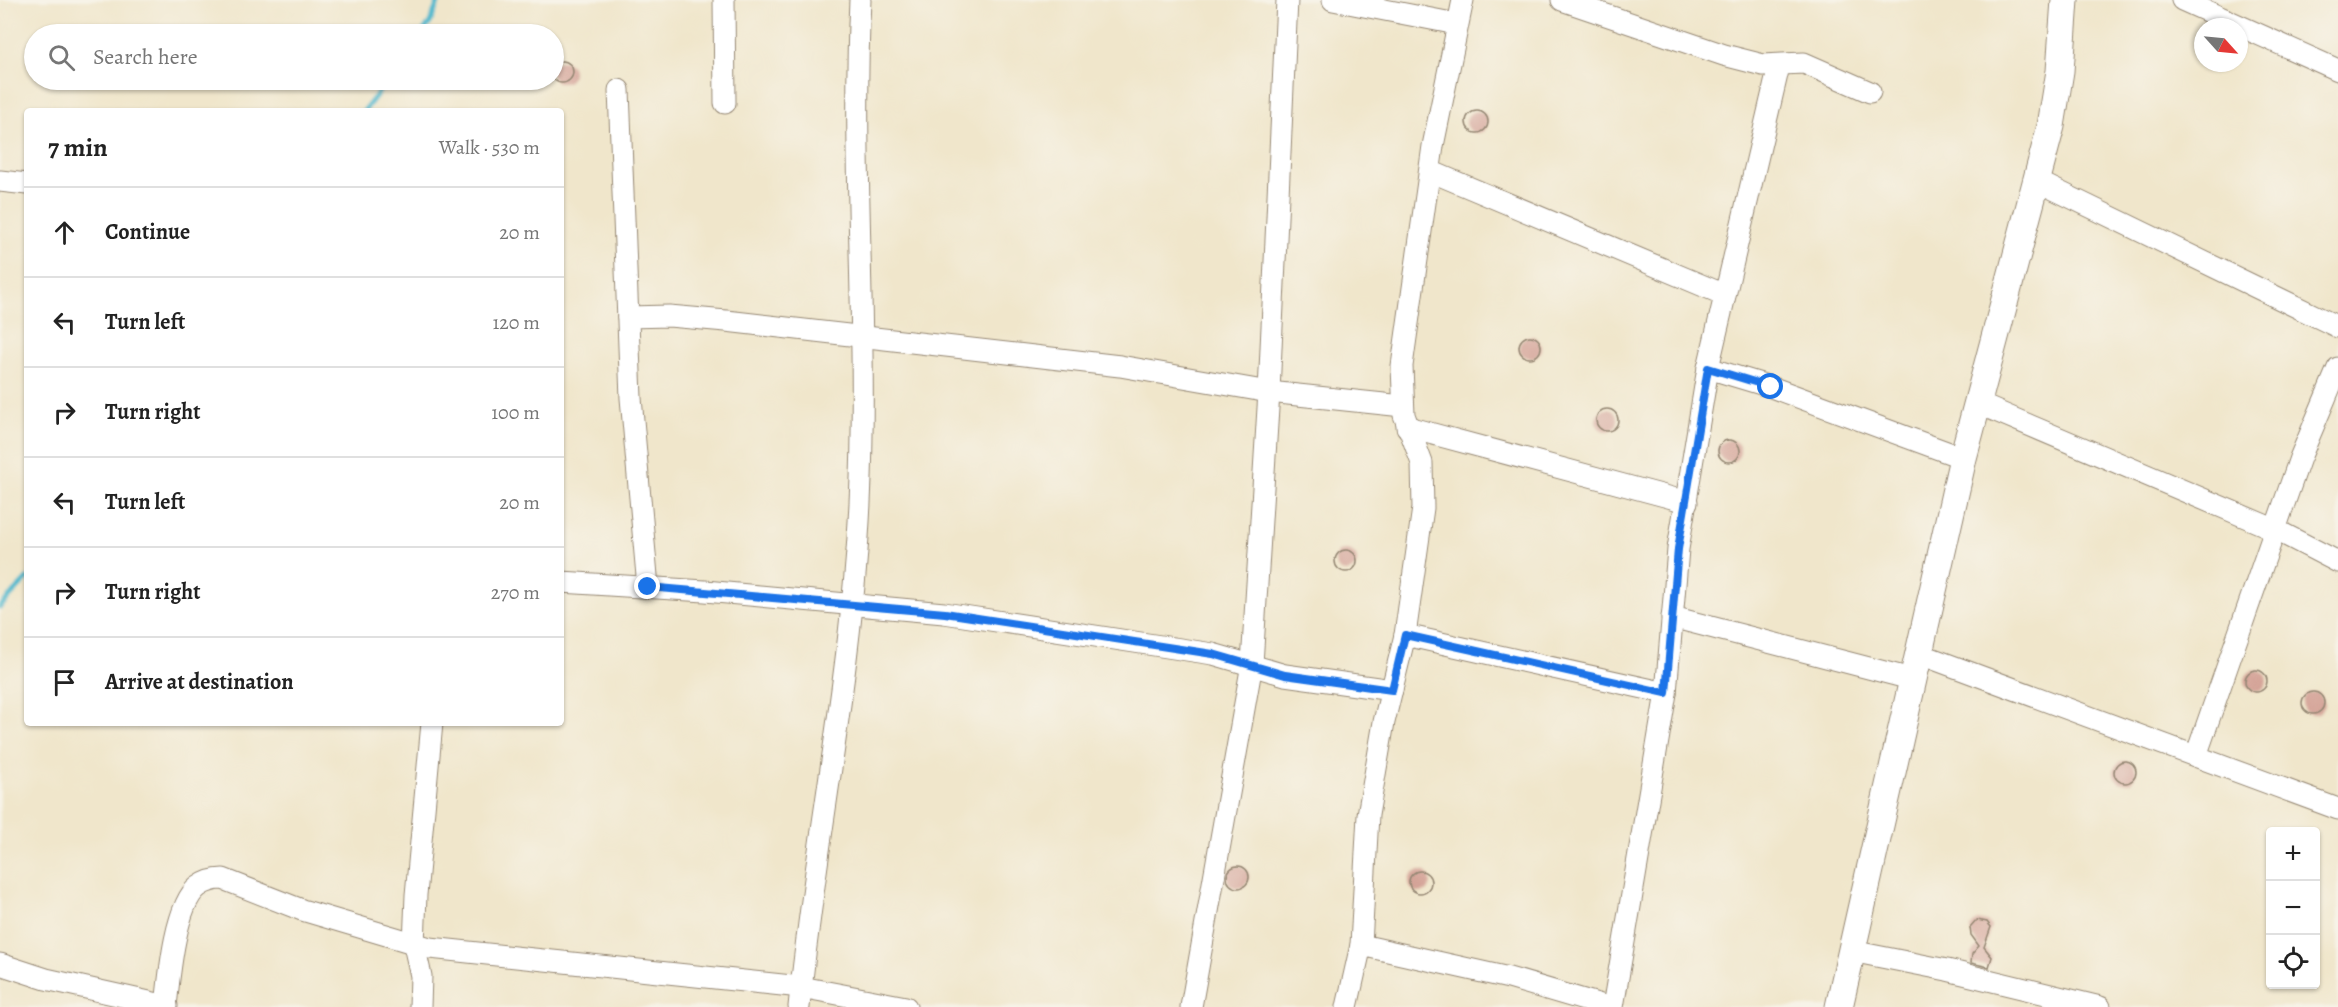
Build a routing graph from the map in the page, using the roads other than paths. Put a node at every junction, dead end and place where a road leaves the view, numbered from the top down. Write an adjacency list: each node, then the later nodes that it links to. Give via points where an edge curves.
1 (724, 0): 14 (street)
2 (860, 0): 22 (street, via 857,129)
3 (1287, 0): 25 (street)
4 (1333, 0): 9 (street)
5 (1463, 0): 9 (street)
6 (1562, 0): 10 (street, via 1724,55)
7 (2065, 0): 17 (street, via 2060,71)
8 (2182, 0): 11 (street)
9 (1457, 24): 15 (street)
10 (1779, 66): 13 (street, via 1791,61 1804,63); 19 (street)
11 (2338, 70)
12 (619, 90): 20 (street)
13 (1870, 92)
14 (725, 103)
15 (1430, 171): 19 (street); 27 (street, via 1402,366)
16 (0, 181): 18 (street)
17 (2037, 181): 21 (street); 26 (street)
18 (24, 184)
19 (1725, 295): 23 (street)
20 (628, 317): 22 (street, via 726,321); 34 (street)
21 (2338, 327)
22 (862, 338): 25 (street, via 1120,366); 35 (street, via 860,506)
23 (1708, 368): 29 (street, via 1771,387); 30 (street)
24 (2338, 368): 31 (street, via 2300,458)
25 (1269, 392): 27 (street); 38 (street)
26 (1977, 404): 29 (street); 31 (street)
27 (1403, 406): 28 (street)
28 (1407, 427): 30 (street); 37 (street, via 1422,463 1423,508)
29 (1963, 458): 39 (street)
30 (1687, 502): 36 (street)
31 (2276, 530): 32 (street); 43 (street)
32 (2338, 562)
33 (564, 582): 34 (street)
34 (648, 587): 35 (street)
35 (851, 606): 38 (street, via 978,618 1213,654); 49 (street)
36 (1672, 617): 39 (street); 41 (street)
37 (1405, 635): 40 (street); 41 (street)
38 (1252, 664): 40 (street, via 1285,675); 53 (street)
39 (1917, 667): 43 (street); 47 (street)
40 (1392, 690): 46 (street, via 1368,815)
41 (1666, 693): 56 (street)
42 (432, 726): 45 (street)
43 (2196, 756): 44 (street)
44 (2338, 809)
45 (414, 945): 49 (street); 50 (street, via 302,910 224,879 211,879 196,888 180,919); 51 (street, via 421,976)
46 (1361, 945): 54 (street); 55 (street, via 1509,978)
47 (1851, 951): 57 (street); 58 (street)
48 (0, 964): 50 (street, via 46,979)
49 (800, 997): 52 (street)
50 (166, 1006)
51 (420, 1007)
52 (906, 1007)
53 (1191, 1007)
54 (1347, 1007)
55 (1608, 1007)
56 (1613, 1007)
57 (1839, 1007)
58 (2100, 1007)

